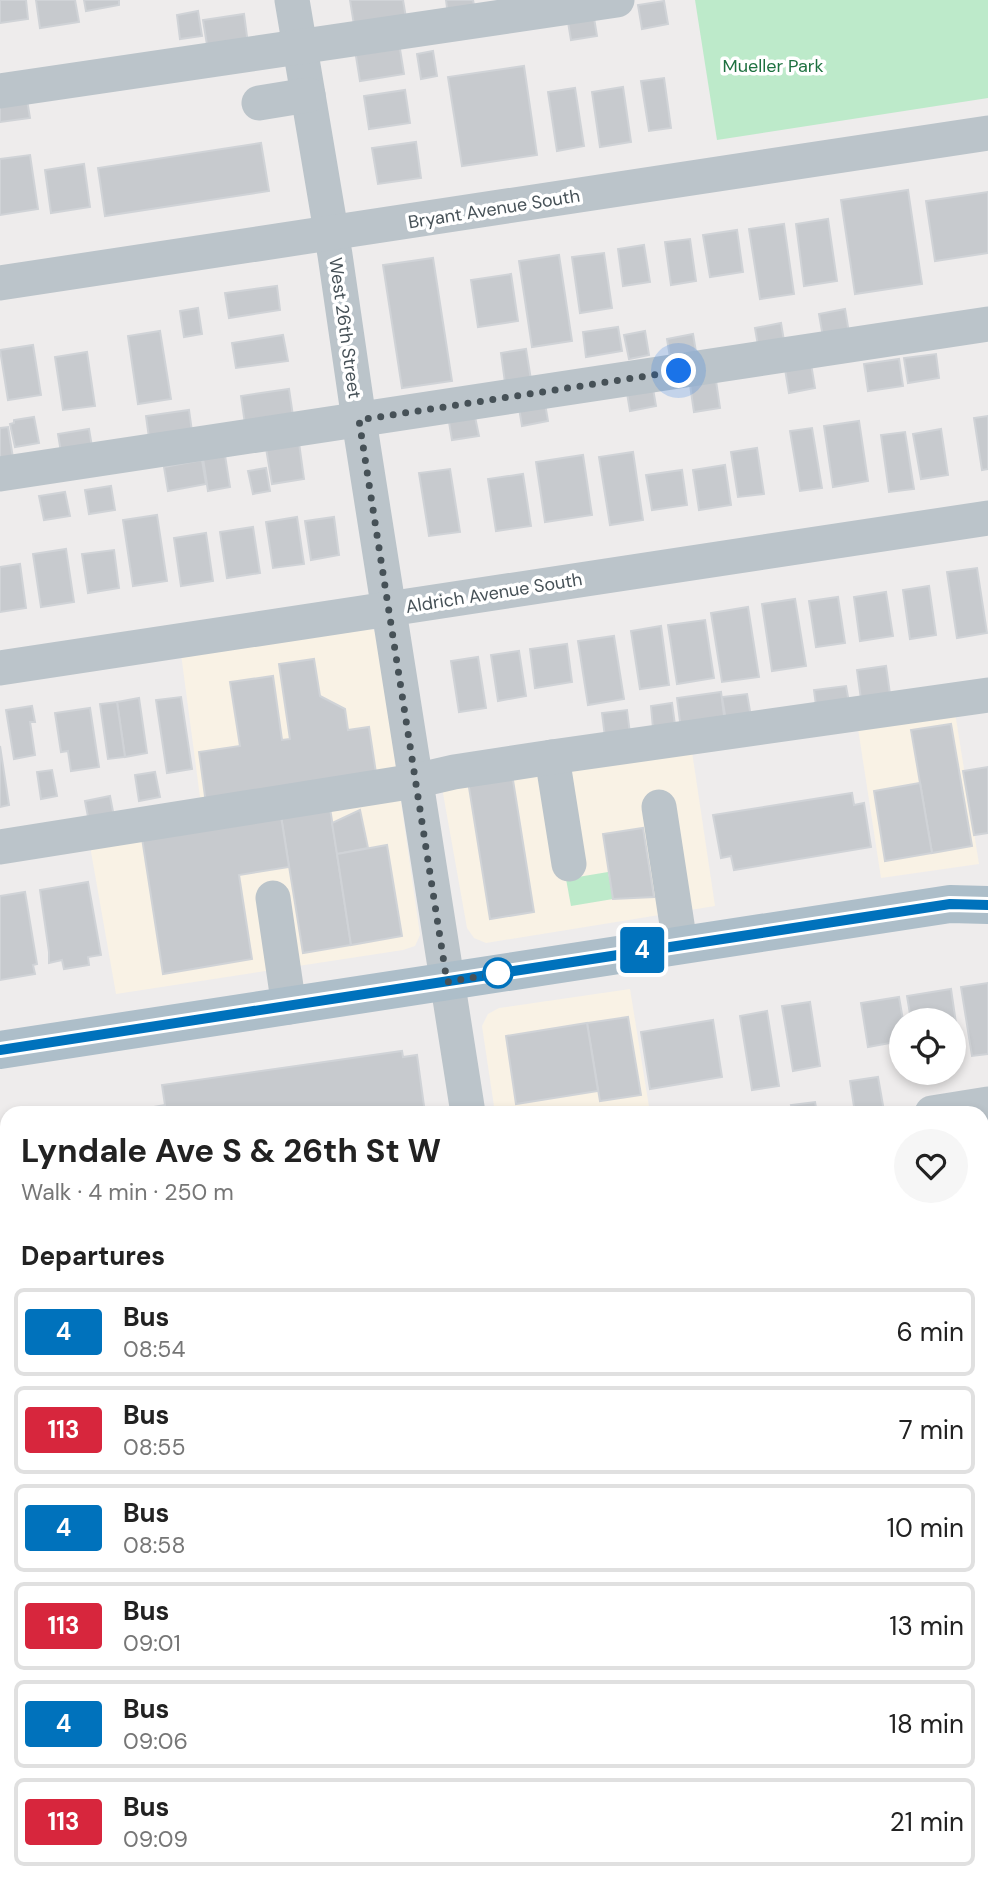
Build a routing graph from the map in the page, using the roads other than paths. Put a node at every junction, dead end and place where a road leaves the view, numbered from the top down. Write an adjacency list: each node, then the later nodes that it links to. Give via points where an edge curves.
1 (292, 0): 3 (street, West 26th Street)
2 (617, 0): 3 (street)
3 (299, 46): 4 (street); 5 (street, West 26th Street)
4 (0, 91)
5 (308, 95): 6 (street); 8 (street, West 26th Street)
6 (259, 103)
7 (988, 133): 8 (street, Bryant Avenue South)
8 (331, 233): 9 (street, Bryant Avenue South); 11 (street, West 26th Street)
9 (0, 283)
10 (988, 324): 11 (street)
11 (359, 420): 12 (street); 14 (street, West 26th Street)
12 (0, 474)
13 (988, 518): 14 (street, Aldrich Avenue South)
14 (388, 609): 15 (street, Aldrich Avenue South); 18 (street, West 26th Street)
15 (0, 668)
16 (988, 695): 17 (street)
17 (552, 757): 18 (street); 21 (street)
18 (415, 781): 20 (street); 27 (street, West 26th Street)
19 (659, 807): 26 (street)
20 (0, 847)
21 (569, 864)
22 (988, 890): 24 (main road)
23 (273, 898): 28 (street)
24 (950, 904): 25 (main road); 26 (main road)
25 (988, 905)
26 (680, 944): 27 (main road)
27 (447, 982): 28 (main road); 30 (street, West 26th Street)
28 (289, 1007): 29 (main road)
29 (0, 1050)
30 (467, 1106)

